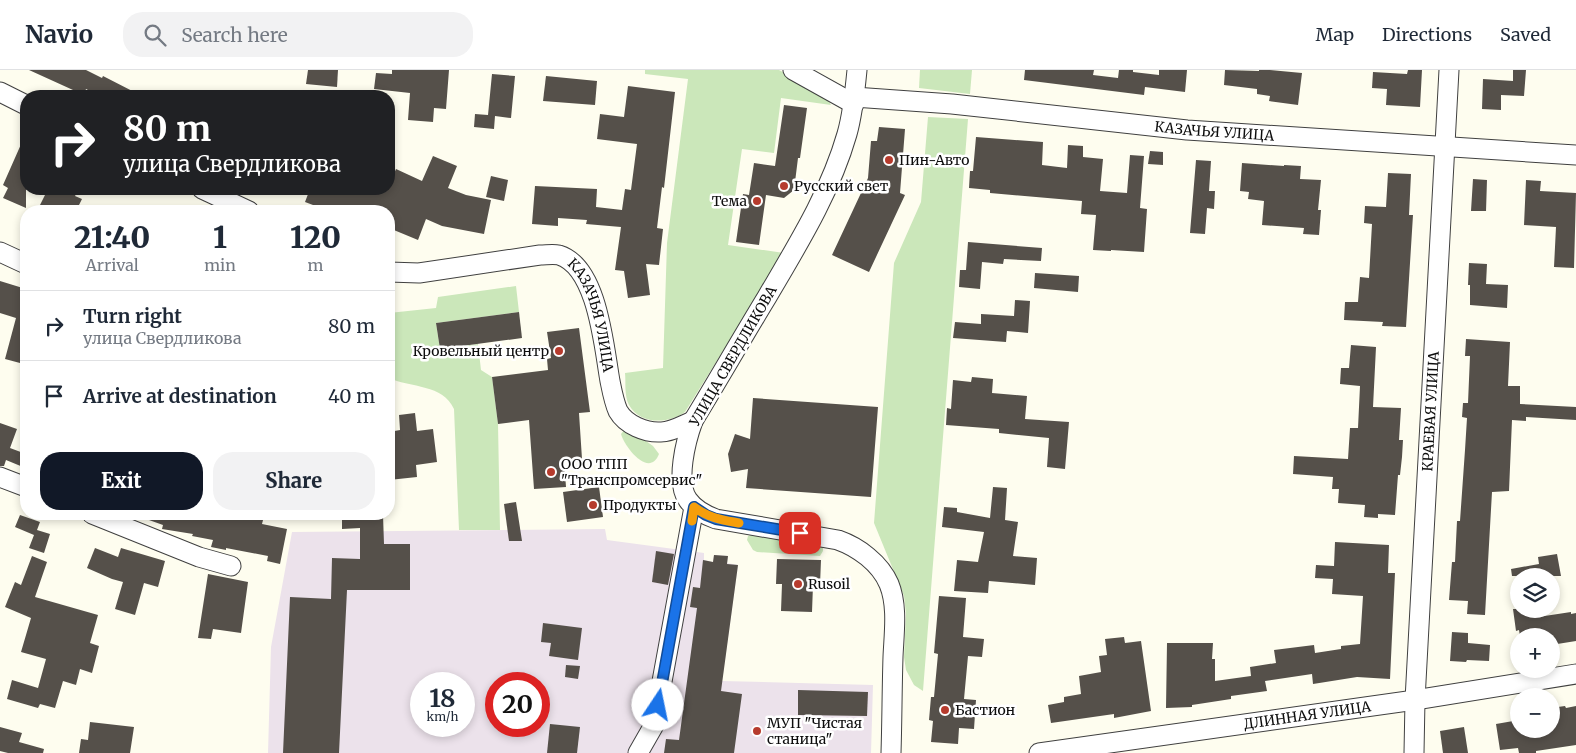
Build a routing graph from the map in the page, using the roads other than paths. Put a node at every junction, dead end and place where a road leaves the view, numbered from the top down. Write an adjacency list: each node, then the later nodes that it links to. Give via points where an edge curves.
1 (793, 70): 5 (street)
2 (857, 70): 5 (street, УЛИЦА СВЕРДЛИКОВА)
3 (1449, 70): 7 (street, КРАЕВАЯ УЛИЦА)
4 (0, 92): 6 (street)
5 (854, 101): 7 (street, КАЗАЧЬЯ УЛИЦА, via 952,104 1187,130); 14 (street, УЛИЦА СВЕРДЛИКОВА, via 841,153 812,220)
6 (20, 102)
7 (1445, 147): 8 (street, КАЗАЧЬЯ УЛИЦА); 21 (street, КРАЕВАЯ УЛИЦА)
8 (1576, 155)
9 (215, 195): 10 (street)
10 (236, 205)
11 (0, 252): 12 (street)
12 (20, 261)
13 (395, 272): 14 (street, КАЗАЧЬЯ УЛИЦА, via 419,273 540,255 562,257 576,268 591,290 613,394 625,420 651,432 668,431)
14 (693, 421): 17 (street, УЛИЦА СВЕРДЛИКОВА, via 685,446 683,477 684,492)
15 (0, 477): 16 (street)
16 (20, 485)
17 (694, 507): 22 (street, via 654,725); 23 (street, via 716,519 838,540 852,545 878,567 889,583 893,603)
18 (107, 520): 19 (street, via 199,557)
19 (231, 566)
20 (1576, 674): 21 (street, ДЛИННАЯ УЛИЦА)
21 (1415, 700): 24 (street, ДЛИННАЯ УЛИЦА); 25 (street, КРАЕВАЯ УЛИЦА)
22 (638, 753)
23 (891, 753)
24 (1039, 753)
25 (1414, 753)

